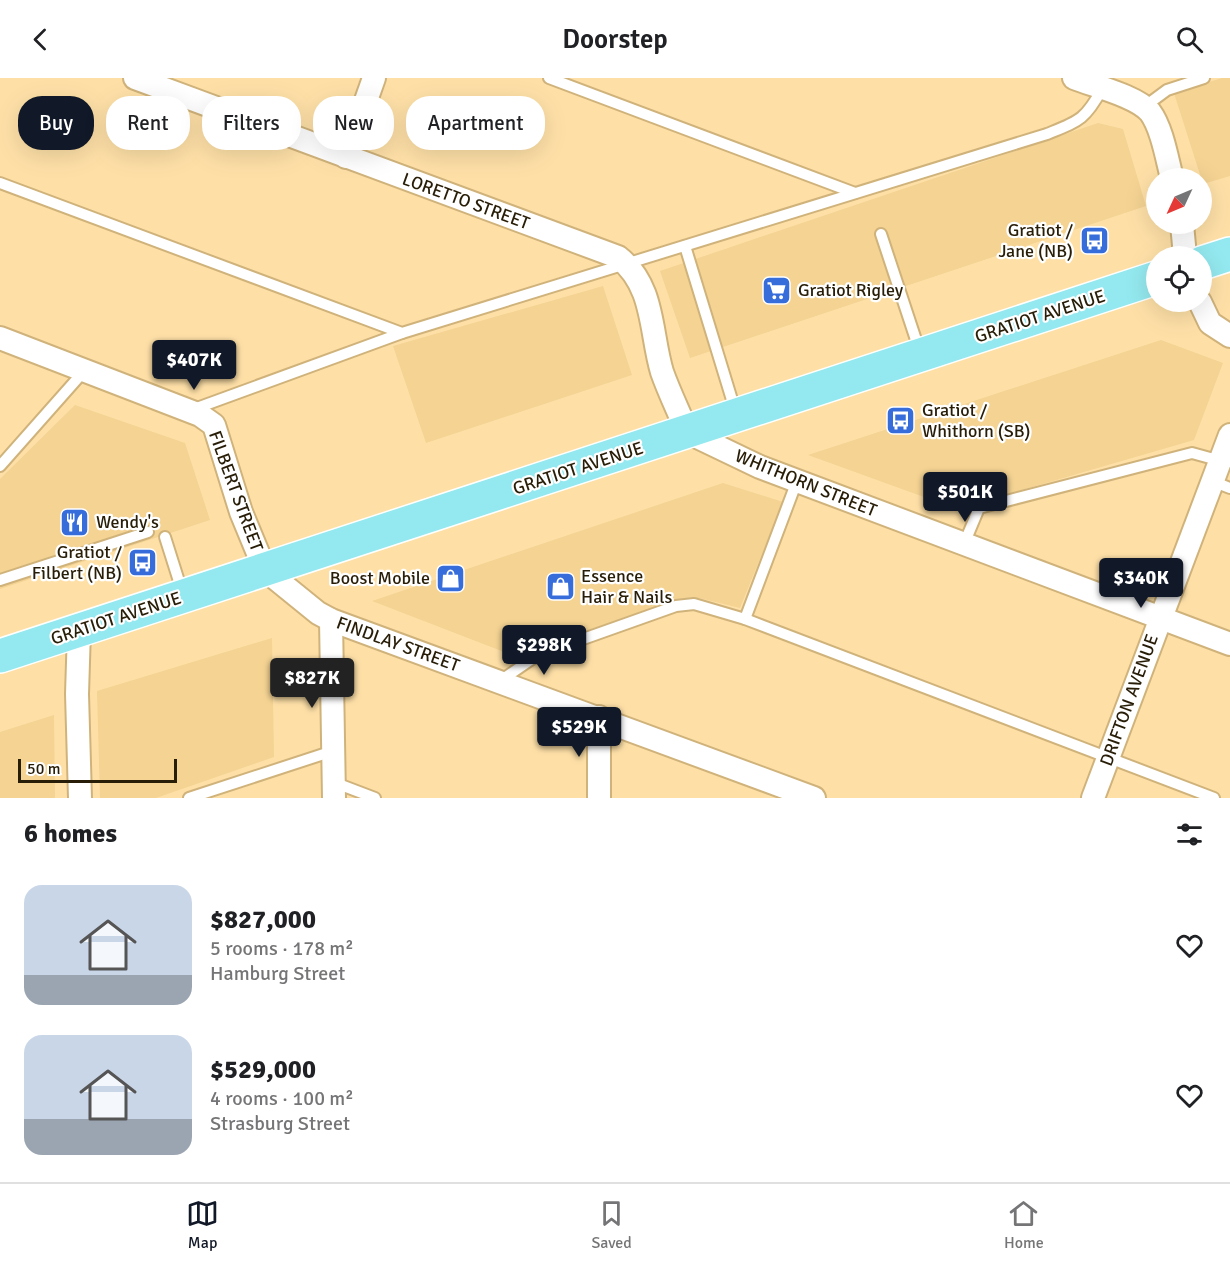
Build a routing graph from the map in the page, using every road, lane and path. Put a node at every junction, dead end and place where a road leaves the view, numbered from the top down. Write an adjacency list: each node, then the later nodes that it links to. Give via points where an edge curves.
1 (135, 78): 8 (street, LORETTO STREET)
2 (375, 78): 8 (street)
3 (549, 78): 11 (lane)
4 (1074, 78): 6 (street)
5 (1204, 78): 7 (lane, via 1167,90)
6 (1102, 89): 7 (street); 11 (lane, via 1091,110 1047,134)
7 (1144, 107): 9 (street, via 1156,123)
8 (346, 157): 16 (street, LORETTO STREET, via 601,250)
9 (1169, 168)
10 (0, 183): 19 (lane)
11 (855, 193): 13 (lane)
12 (881, 234): 22 (lane)
13 (685, 246): 16 (lane); 25 (lane)
14 (1230, 254): 15 (main road)
15 (1212, 260)
16 (626, 264): 19 (lane); 26 (street, LORETTO STREET, via 632,268 651,310 662,371)
17 (1146, 281): 22 (main road, GRATIOT AVENUE)
18 (1205, 312): 20 (street, via 1210,323)
19 (402, 333): 24 (lane)
20 (1230, 336)
21 (0, 338): 23 (street, FILBERT STREET)
22 (921, 355): 25 (main road, GRATIOT AVENUE)
23 (85, 370): 24 (street, FILBERT STREET); 28 (lane)
24 (189, 411): 34 (street, FILBERT STREET, via 214,425 241,512)
25 (736, 416): 26 (main road, GRATIOT AVENUE)
26 (687, 432): 30 (street, WHITHORN STREET); 34 (main road, GRATIOT AVENUE)
27 (1230, 435): 29 (street, DRIFTON AVENUE)
28 (0, 466)
29 (1221, 476): 33 (lane, via 1192,453 980,508); 37 (street, DRIFTON AVENUE)
30 (797, 482): 33 (street, WHITHORN STREET); 38 (lane)
31 (148, 532): 35 (lane)
32 (165, 537): 36 (lane)
33 (964, 544): 37 (street, WHITHORN STREET)
34 (265, 570): 36 (main road, GRATIOT AVENUE); 39 (street, FINDLAY STREET)
35 (0, 580)
36 (183, 596): 40 (main road, GRATIOT AVENUE)
37 (1160, 618): 41 (street, WHITHORN STREET); 46 (street, DRIFTON AVENUE)
38 (745, 619): 43 (lane, via 694,604 676,606 555,649); 46 (lane)
39 (331, 620): 43 (street, FINDLAY STREET); 45 (street)
40 (79, 630): 42 (main road, GRATIOT AVENUE); 48 (street)
41 (1230, 644)
42 (0, 656)
43 (499, 681): 44 (street, FINDLAY STREET)
44 (598, 717): 51 (street); 52 (street, FINDLAY STREET)
45 (333, 752): 47 (street); 49 (lane)
46 (1108, 758): 53 (street, DRIFTON AVENUE); 54 (lane)
47 (334, 790): 50 (lane)
48 (80, 798)
49 (189, 798)
50 (375, 798)
51 (599, 798)
52 (814, 798)
53 (1093, 798)
54 (1214, 798)

